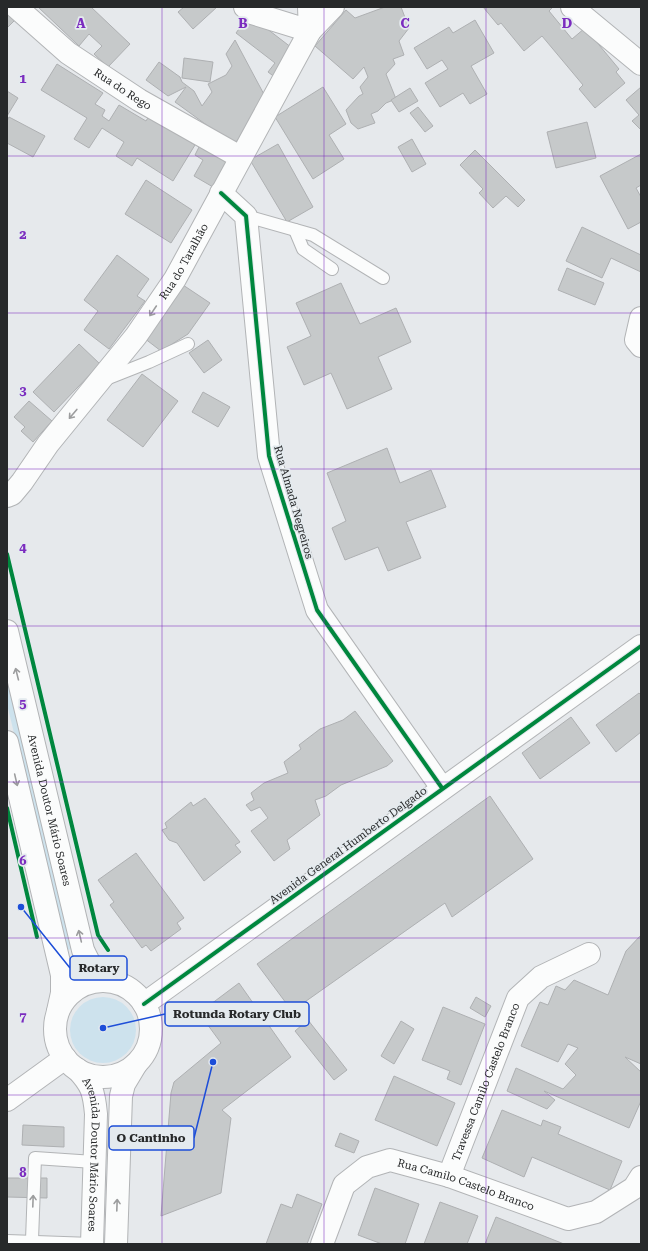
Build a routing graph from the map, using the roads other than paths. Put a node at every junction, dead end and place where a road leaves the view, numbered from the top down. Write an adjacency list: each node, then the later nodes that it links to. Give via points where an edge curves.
1 (16, 7): 8 (street, Rua do Rego, via 74,57 139,100)
2 (245, 7): 6 (street, via 252,13)
3 (309, 7): 6 (street)
4 (333, 7): 6 (street, Rua do Taralhão)
5 (572, 7): 7 (street)
6 (310, 31): 8 (street, Rua do Taralhão)
7 (641, 64)
8 (240, 157): 9 (street, Rua do Taralhão)
9 (221, 192): 10 (street); 17 (street, Rua do Taralhão, one-way to 17, via 175,279)
10 (246, 216): 11 (lane); 22 (street, Rua Almada Negreiros, via 269,456 317,610)
11 (295, 230): 12 (lane, via 303,248); 13 (lane, via 313,235)
12 (332, 269)
13 (382, 278)
14 (641, 318): 16 (street, via 636,340)
15 (188, 344): 17 (lane)
16 (641, 346)
17 (101, 381): 18 (street, Rua do Taralhão, one-way to 18, via 48,444 22,482)
18 (7, 496)
19 (7, 631): 24 (street, Avenida Doutor Mário Soares, one-way to 19, via 92,969 83,950)
20 (639, 651): 22 (street, Avenida General Humberto Delgado)
21 (7, 742): 26 (street, one-way to 26, via 62,975 62,993)
22 (442, 788): 25 (street, Avenida General Humberto Delgado)
23 (589, 954): 31 (street, Travessa Camilo Castelo Branco, via 541,977 518,998)
24 (105, 981): 25 (street, via 133,992); 26 (street, via 90,983 76,989 65,1000)
25 (144, 1004): 28 (street, via 150,1020 151,1036 146,1051)
26 (57, 1014): 27 (street, via 55,1029 58,1044)
27 (71, 1064): 28 (street, via 91,1076 106,1078 123,1074); 29 (street); 30 (street, Avenida Doutor Mário Soares, via 90,1083 94,1096)
28 (136, 1064): 36 (street, one-way to 28, via 121,1096 124,1084)
29 (7, 1100)
30 (94, 1162): 33 (lane, one-way to 30, via 35,1158); 35 (street, Avenida Doutor Mário Soares)
31 (449, 1176): 32 (street, Rua Camilo Castelo Branco, via 568,1219 596,1212 634,1188); 37 (street, Rua Camilo Castelo Branco, via 390,1160 367,1167 344,1185)
32 (641, 1177)
33 (32, 1240): 34 (lane); 35 (lane)
34 (7, 1241)
35 (92, 1244)
36 (116, 1244)
37 (322, 1244)

